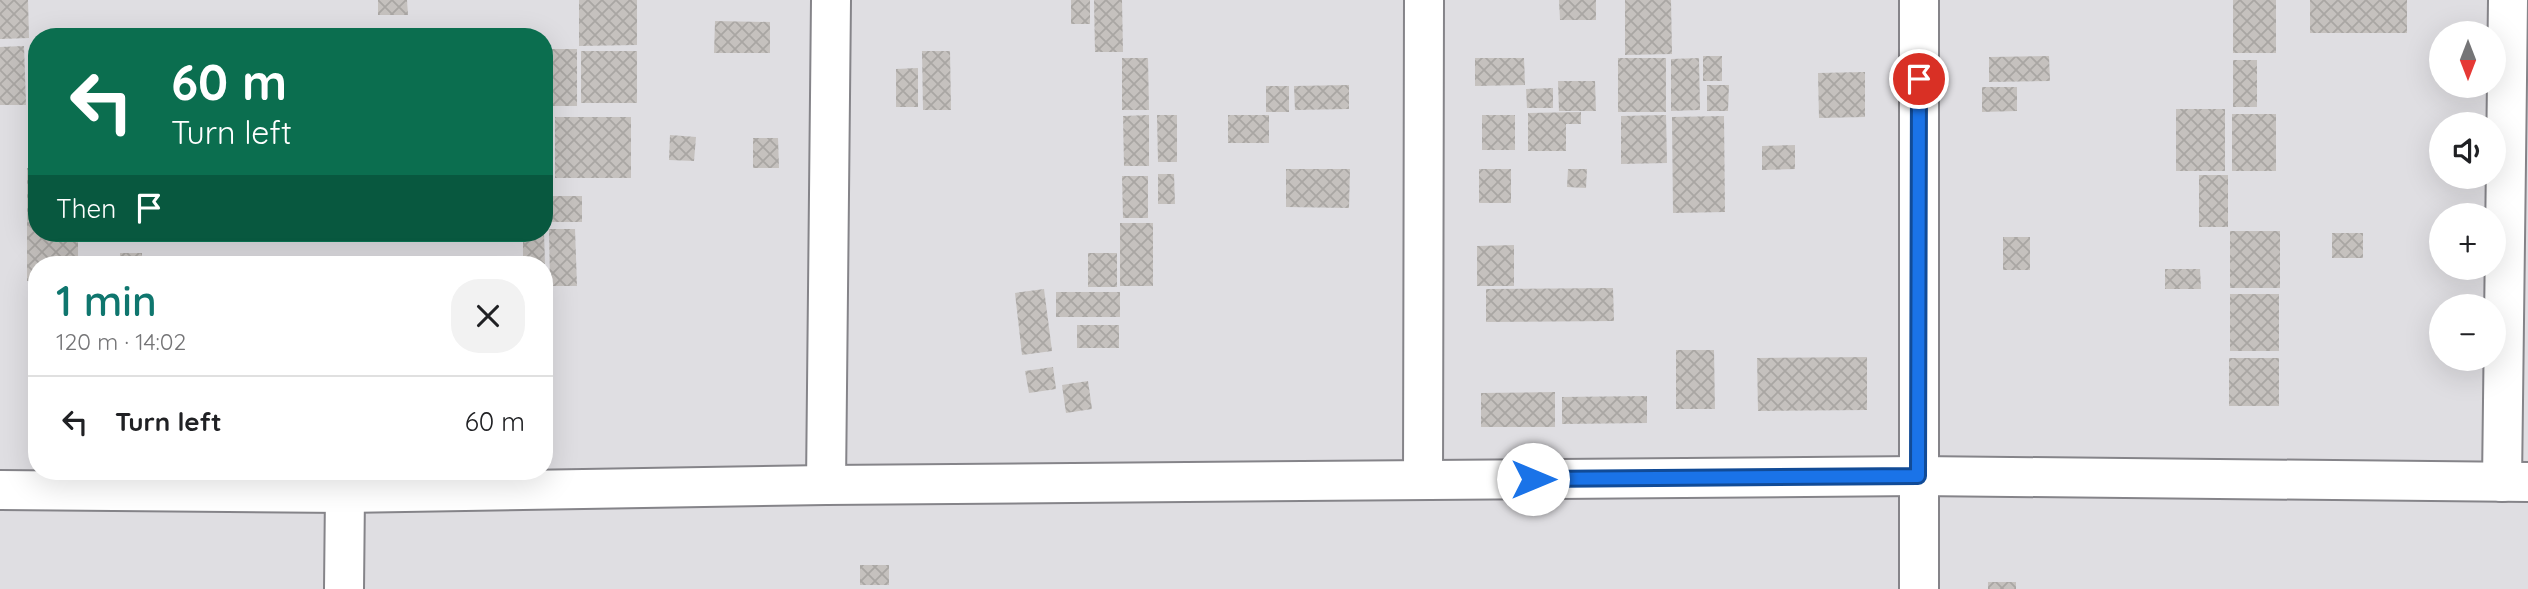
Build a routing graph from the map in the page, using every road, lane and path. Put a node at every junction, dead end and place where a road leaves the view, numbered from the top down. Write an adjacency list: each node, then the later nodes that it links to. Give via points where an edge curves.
1 (831, 0): 8 (street)
2 (1424, 0): 6 (street)
3 (1919, 0): 5 (street)
4 (2508, 0): 7 (street)
5 (1918, 476): 6 (street); 7 (street); 12 (street)
6 (1423, 479): 8 (street)
7 (2515, 482)
8 (826, 485): 10 (street)
9 (0, 490): 10 (street)
10 (345, 493): 11 (street)
11 (344, 589)
12 (1919, 589)

